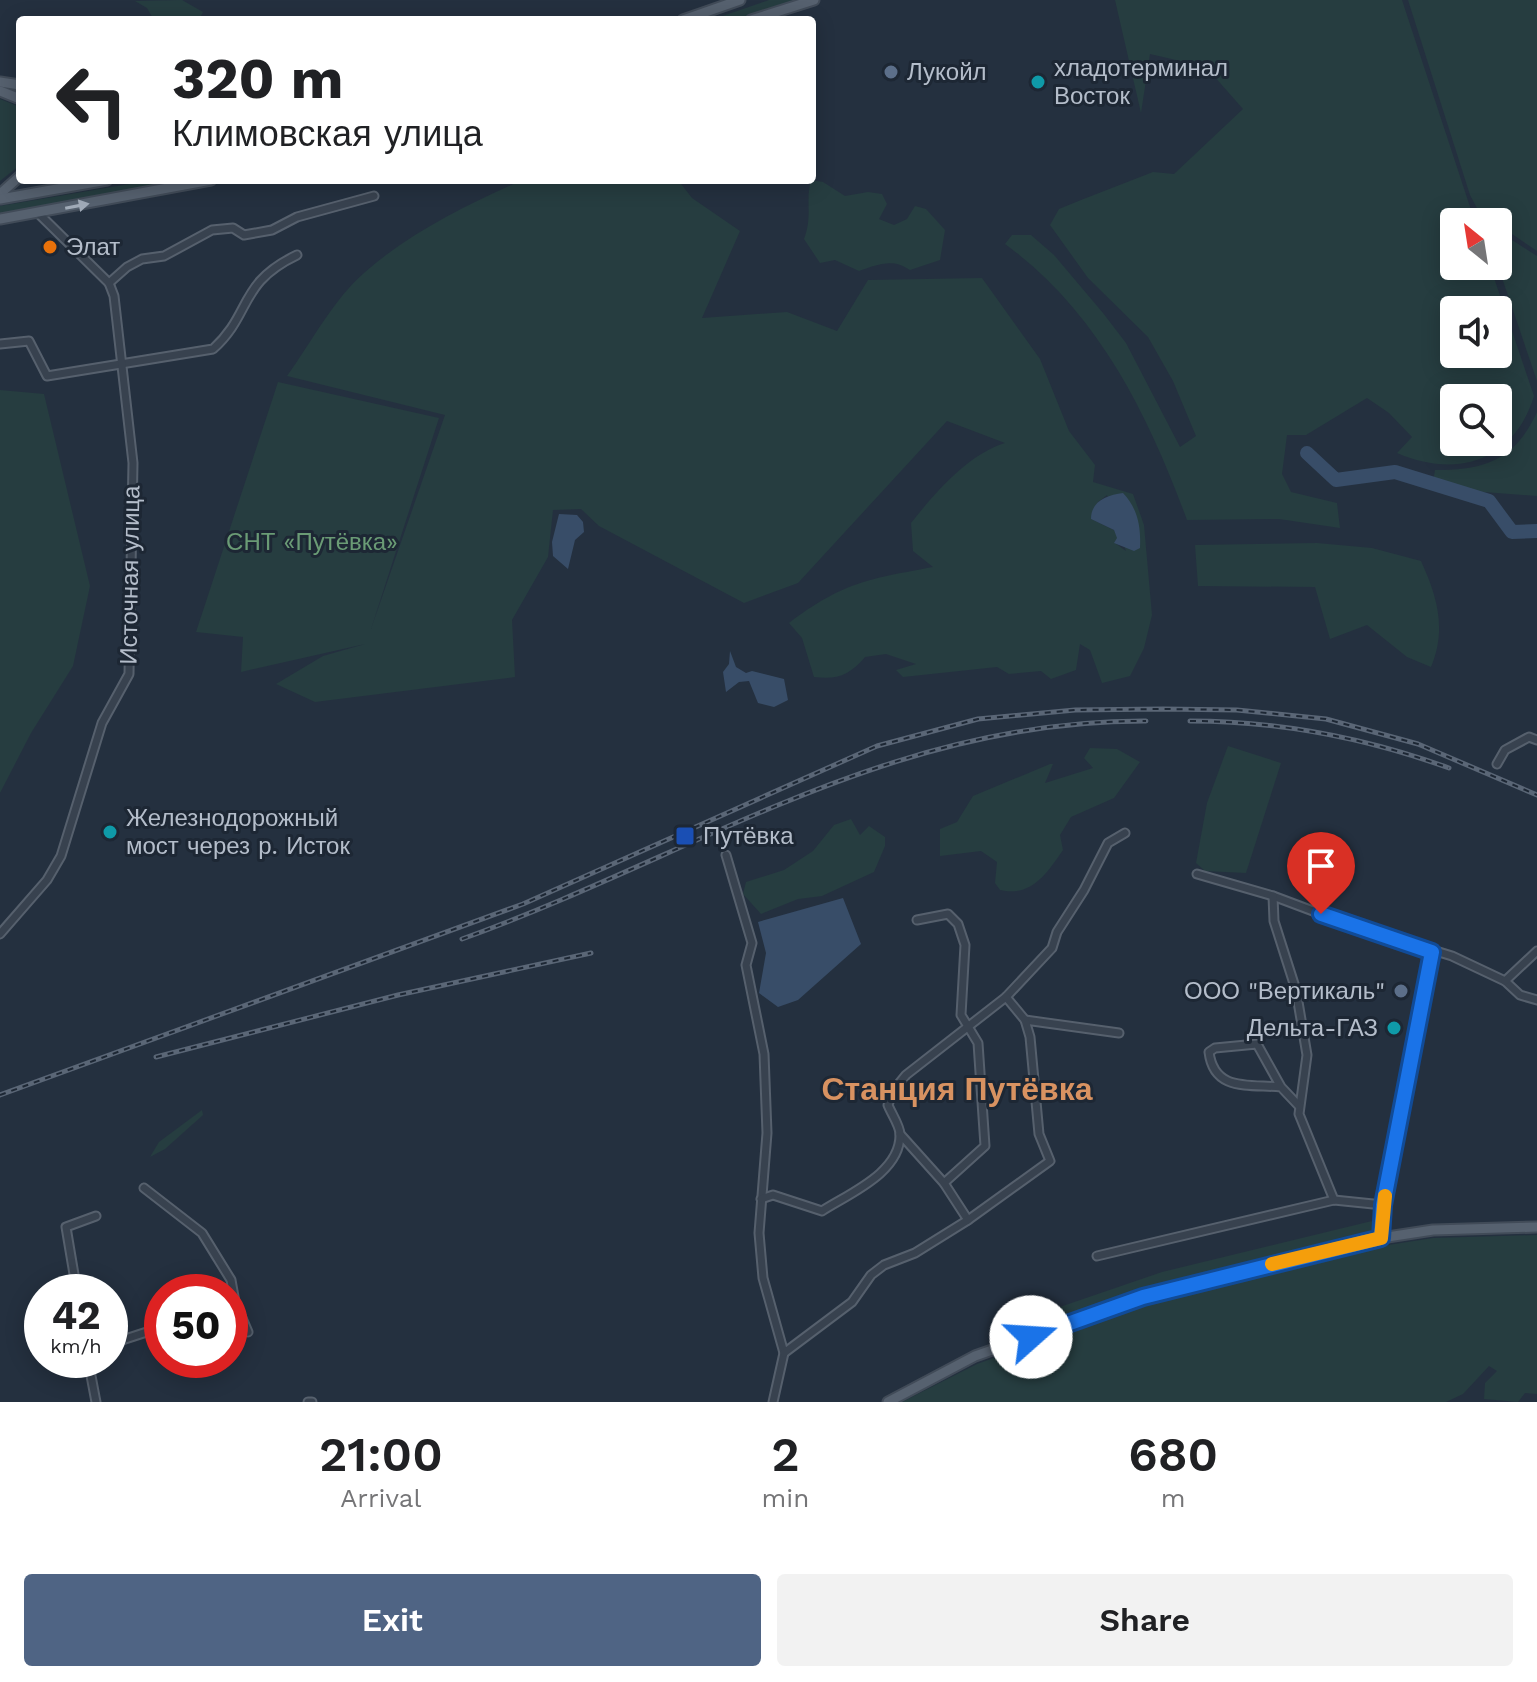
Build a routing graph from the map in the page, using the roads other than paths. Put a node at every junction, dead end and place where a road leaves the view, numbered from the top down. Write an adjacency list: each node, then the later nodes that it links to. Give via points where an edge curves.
1 (740, 0): 3 (main road)
2 (814, 0): 4 (main road)
3 (694, 16)
4 (764, 16)
5 (16, 180): 8 (main road)
6 (80, 184): 8 (main road)
7 (191, 184): 10 (main road, one-way to 7)
8 (0, 196)
9 (374, 196): 13 (street, via 306,214 272,230 244,235 233,228 212,230)
10 (39, 214): 11 (main road); 13 (street)
11 (0, 219)
12 (297, 255): 15 (street, via 266,272 213,349)
13 (106, 280): 15 (street, Источная улица, via 114,296)
14 (0, 344): 15 (street, via 29,341 47,376)
15 (122, 363): 23 (street, Источная улица, via 133,463 129,674 102,723 61,856)
16 (1537, 740): 17 (street, via 1529,737 1505,750)
17 (1497, 764)
18 (1125, 833): 27 (street, via 1108,843 1052,948)
19 (726, 855): 37 (street, via 752,943 746,965 764,1054 767,1133)
20 (1197, 874): 21 (street)
21 (1273, 896): 25 (street); 33 (street, via 1274,921 1296,990 1307,1055)
22 (917, 920): 30 (street, via 948,914 958,924 965,945 961,1015)
23 (0, 934)
24 (1537, 951): 26 (street)
25 (1432, 952): 26 (street); 39 (street)
26 (1505, 981): 28 (street, via 1520,995)
27 (1006, 997): 29 (street); 30 (street)
28 (1537, 1000)
29 (1025, 1020): 31 (street); 41 (street, via 1039,1134 1050,1161)
30 (967, 1026): 34 (street, via 931,1052 893,1091 888,1105); 35 (street, via 978,1043 985,1146)
31 (1119, 1033)
32 (1281, 1087): 32 (street, via 1223,1081 1214,1073 1209,1052 1257,1044); 33 (street)
33 (1299, 1106): 38 (street)
34 (900, 1134): 35 (street); 37 (street, via 892,1159 873,1180 822,1211 773,1195)
35 (944, 1183): 41 (street)
36 (144, 1188): 46 (street, via 202,1233)
37 (761, 1199): 47 (street, via 763,1278)
38 (1334, 1200): 39 (street); 44 (street)
39 (1383, 1205): 43 (street)
40 (96, 1216): 45 (street, via 66,1227)
41 (968, 1220): 47 (street, via 915,1253 884,1265 852,1302)
42 (1537, 1227): 43 (main road, via 1433,1230)
43 (1381, 1238): 51 (main road, via 1143,1297 975,1356)
44 (1097, 1256)
45 (74, 1274)
46 (227, 1274)
47 (784, 1353): 50 (street)
48 (91, 1378): 49 (street)
49 (96, 1402)
50 (773, 1402)
51 (888, 1402)

